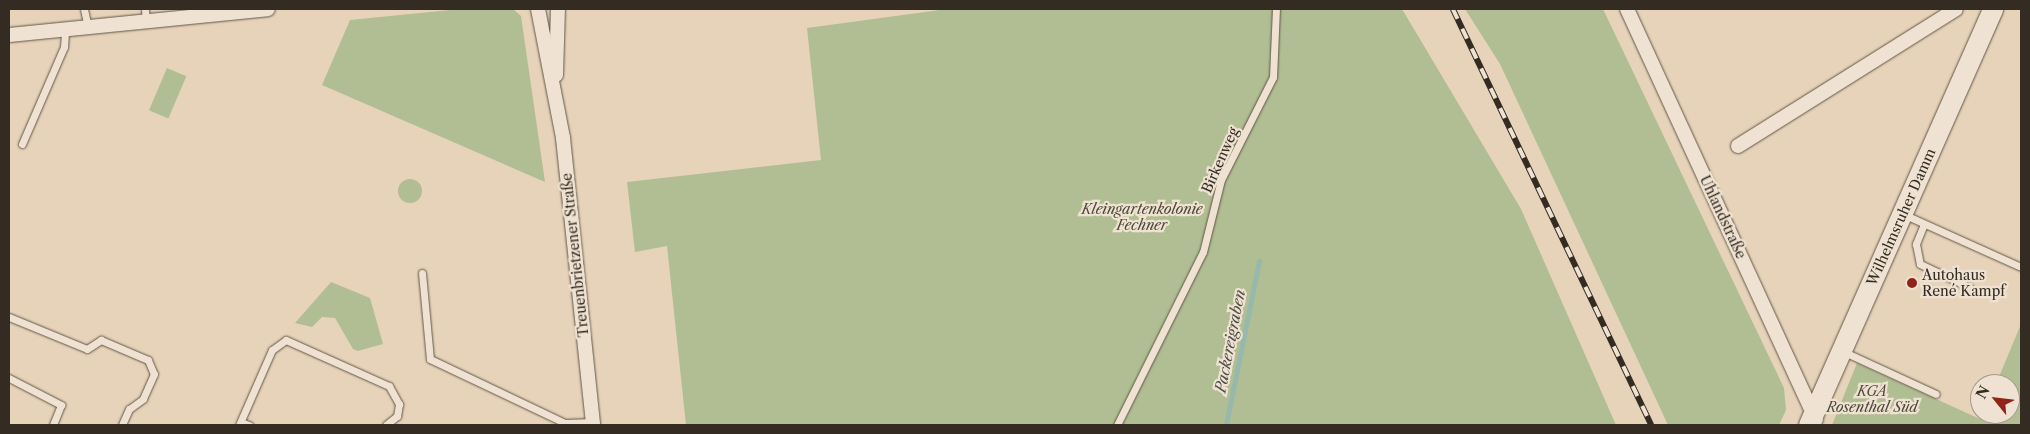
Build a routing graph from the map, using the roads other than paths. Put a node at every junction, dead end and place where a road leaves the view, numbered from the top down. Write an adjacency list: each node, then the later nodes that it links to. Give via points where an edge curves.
1 (84, 9): 10 (lane)
2 (268, 9): 9 (street)
3 (538, 9): 13 (street, Treuenbrietzener Straße)
4 (558, 9): 13 (street, Treuenbrietzener Straße)
5 (1276, 9): 32 (lane, Birkenweg, via 1273,77 1221,180 1203,252)
6 (1627, 9): 25 (street, Uhlandstraße)
7 (1956, 9): 15 (street)
8 (1993, 9): 16 (main road, Wilhelmsruher Damm)
9 (145, 15): 10 (street)
10 (88, 28): 11 (street)
11 (65, 31): 12 (street); 14 (lane, via 64,47)
12 (9, 35)
13 (555, 86): 27 (street, Treuenbrietzener Straße)
14 (22, 144)
15 (1738, 146)
16 (1903, 214): 17 (lane); 22 (main road, Wilhelmsruher Damm)
17 (1924, 224): 18 (lane); 20 (lane, via 1916,244 1920,264)
18 (2021, 267)
19 (422, 273): 27 (lane, via 430,359 565,423)
20 (1969, 286)
21 (9, 316): 29 (lane, via 87,349 101,340 148,360 154,374 143,399 129,409)
22 (1842, 350): 24 (lane); 25 (main road, Wilhelmsruher Damm)
23 (9, 378): 28 (lane, via 61,405)
24 (1936, 394)
25 (1813, 421)
26 (240, 423): 30 (lane); 31 (lane, via 272,350 286,340 390,386 399,404 396,416)
27 (592, 423)
28 (53, 425)
29 (122, 425)
30 (248, 425)
31 (386, 425)
32 (1117, 425)

